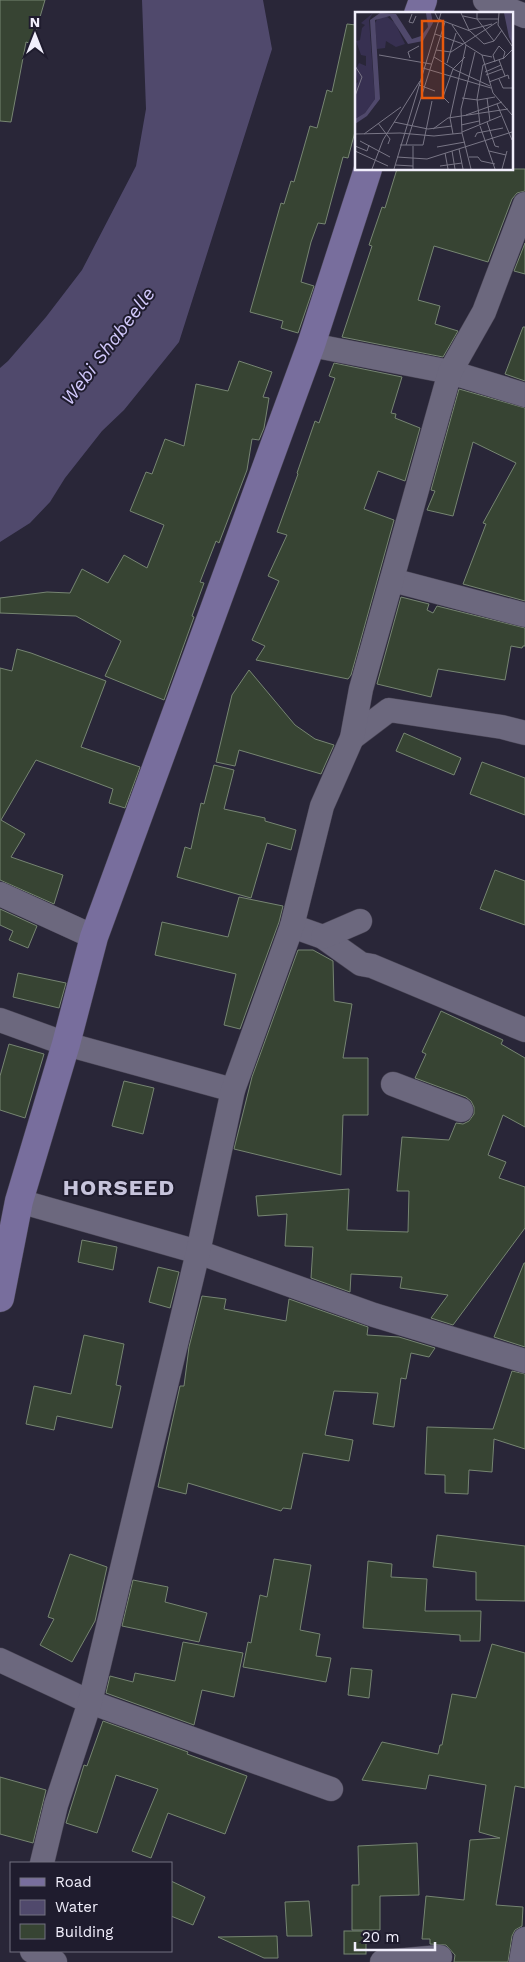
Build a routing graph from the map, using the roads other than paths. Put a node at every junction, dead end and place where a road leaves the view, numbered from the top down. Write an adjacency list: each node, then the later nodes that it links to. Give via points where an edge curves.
1 (423, 0): 3 (street)
2 (484, 0): 4 (street)
3 (419, 12)
4 (525, 16)
5 (368, 170): 7 (street)
6 (525, 204): 8 (street, via 484,312)
7 (311, 345): 8 (street); 17 (street)
8 (450, 372): 9 (street); 10 (street)
9 (525, 395)
10 (392, 580): 11 (street); 13 (street, via 361,689)
11 (525, 615)
12 (525, 733): 13 (street, via 389,710)
13 (352, 738): 16 (street, via 322,806)
14 (0, 894): 17 (street)
15 (360, 921): 18 (street)
16 (292, 926): 18 (street); 23 (street)
17 (94, 936): 21 (street)
18 (322, 937): 20 (street, via 361,964)
19 (0, 1020): 21 (street)
20 (525, 1030)
21 (66, 1044): 23 (street); 25 (street)
22 (393, 1084): 24 (street)
23 (233, 1090): 26 (street)
24 (461, 1110)
25 (19, 1201): 26 (street); 27 (street)
26 (198, 1252): 28 (street, via 374,1315); 30 (street)
27 (0, 1298)
28 (525, 1361)
29 (0, 1660): 30 (street)
30 (90, 1702): 31 (street); 32 (street, via 56,1805)
31 (331, 1789)
32 (42, 1862)
33 (525, 1939): 38 (street)
34 (34, 1952): 36 (street)
35 (440, 1957): 37 (street)
36 (55, 1962)
37 (382, 1962)
38 (521, 1962)

